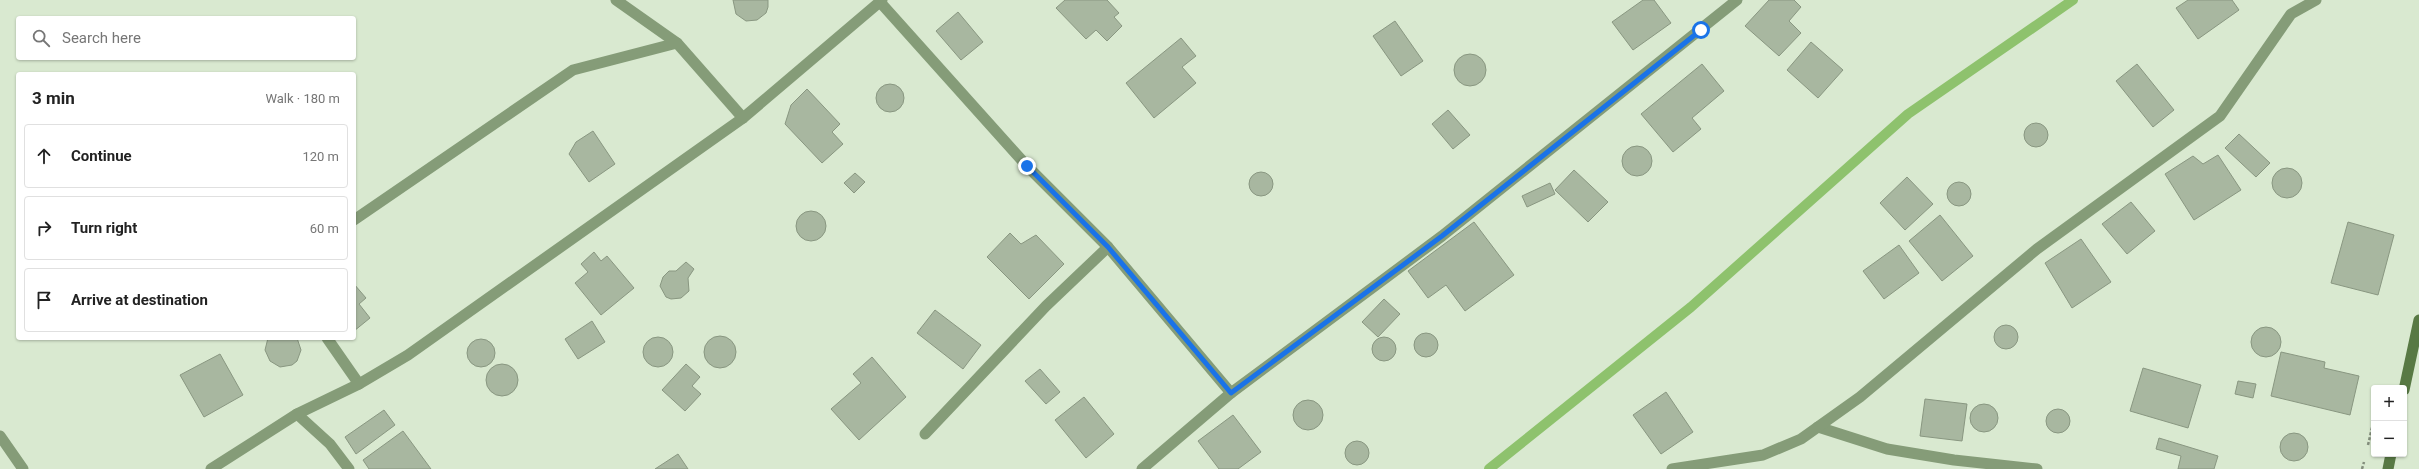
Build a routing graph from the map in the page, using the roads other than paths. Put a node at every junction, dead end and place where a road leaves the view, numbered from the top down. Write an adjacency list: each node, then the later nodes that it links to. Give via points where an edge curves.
1 (616, 0): 5 (street)
2 (1737, 0): 13 (street, via 1442,236)
3 (2316, 0): 15 (street, via 2291,14 2220,116 2037,249 1860,397)
4 (881, 1): 6 (street); 8 (street, via 1027,166)
5 (677, 43): 6 (street); 7 (street, via 573,70)
6 (743, 118): 11 (street, via 408,354)
7 (356, 219)
8 (1108, 247): 13 (street); 16 (street, via 1046,306)
9 (2419, 320): 12 (main road)
10 (328, 340): 11 (street)
11 (359, 384): 14 (street)
12 (2405, 385)
13 (1231, 393): 22 (street)
14 (297, 414): 20 (street); 21 (street, via 330,444)
15 (1818, 427): 23 (street, via 1801,439 1763,456); 24 (street, via 1887,449 1954,460)
16 (925, 434)
17 (0, 436): 19 (street)
18 (2390, 457): 25 (main road)
19 (23, 469)
20 (211, 469)
21 (349, 469)
22 (1142, 469)
23 (1672, 469)
24 (2037, 469)
25 (2388, 469)

